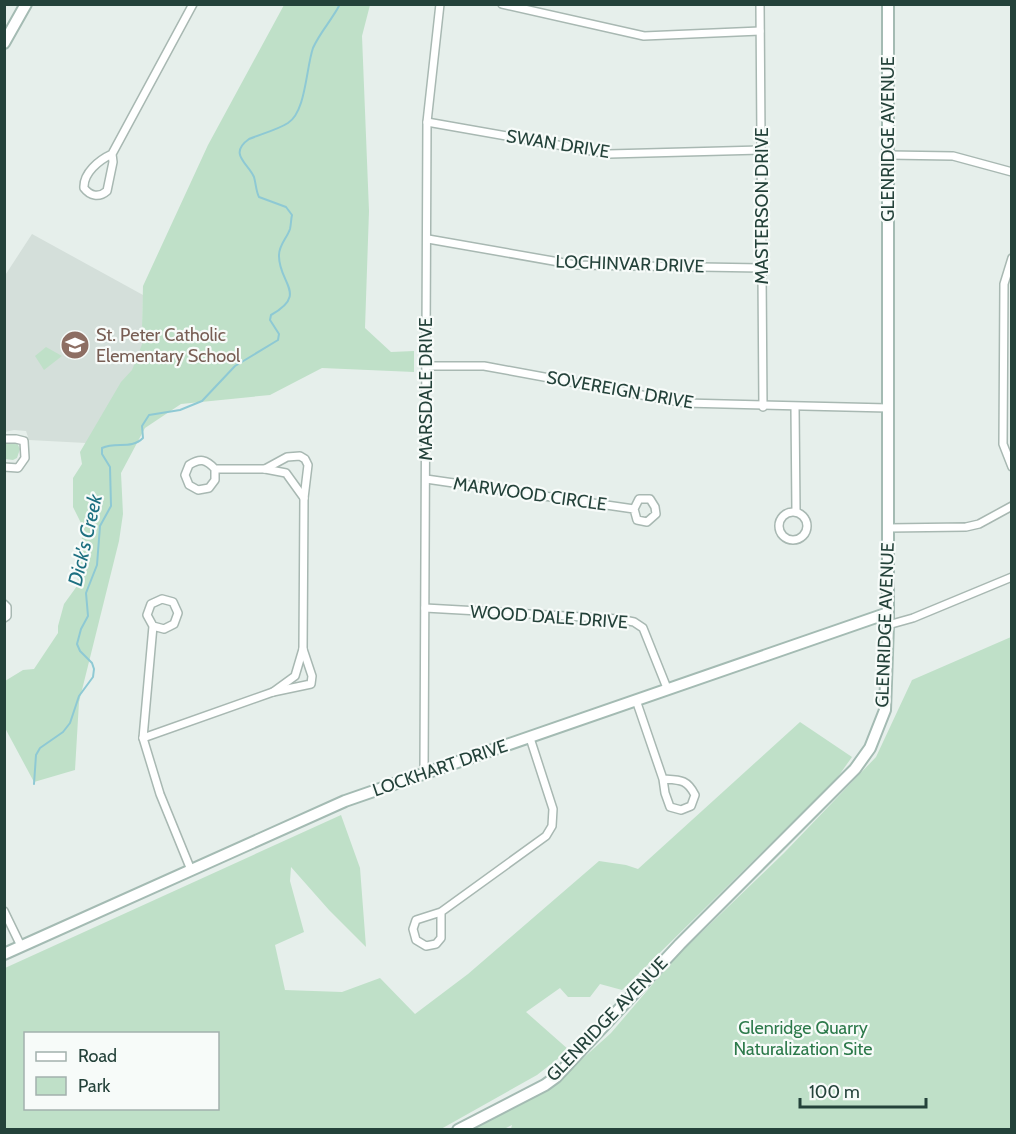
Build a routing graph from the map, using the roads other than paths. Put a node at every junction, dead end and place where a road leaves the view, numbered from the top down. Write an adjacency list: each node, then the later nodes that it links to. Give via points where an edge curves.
1 (26, 4): 8 (main road)
2 (193, 4): 11 (street)
3 (440, 4): 9 (street, MARSDALE DRIVE)
4 (502, 4): 7 (street, via 644,36)
5 (760, 4): 7 (street, MASTERSON DRIVE)
6 (888, 4): 12 (main road, GLENRIDGE AVENUE)
7 (760, 31): 10 (street, MASTERSON DRIVE)
8 (4, 44)
9 (427, 122): 10 (street, SWAN DRIVE, via 609,154); 14 (street, MARSDALE DRIVE)
10 (761, 150): 16 (street, MASTERSON DRIVE)
11 (112, 154): 11 (street, via 106,191 99,196 90,194 84,188 85,178)
12 (888, 155): 13 (street, via 953,156); 21 (main road, GLENRIDGE AVENUE)
13 (1011, 172)
14 (428, 239): 16 (street, LOCHINVAR DRIVE, via 576,265); 18 (street, MARSDALE DRIVE)
15 (1011, 258): 17 (street, via 1004,284)
16 (762, 268): 19 (street, MASTERSON DRIVE)
17 (1008, 298): 24 (street, via 1003,444)
18 (426, 366): 19 (street, SOVEREIGN DRIVE, via 484,366 686,403); 27 (street, MARSDALE DRIVE)
19 (763, 406): 20 (street, SOVEREIGN DRIVE)
20 (795, 407): 21 (street, SOVEREIGN DRIVE); 31 (street)
21 (888, 408): 32 (main road, GLENRIDGE AVENUE)
22 (4, 440): 23 (street, via 24,441 25,458 18,468)
23 (4, 467)
24 (1011, 467)
25 (215, 469): 25 (street, via 216,480 209,488 198,490 189,485 185,475 189,465 198,459 208,461); 26 (street)
26 (265, 469): 28 (street, via 286,473); 28 (street, via 287,457 305,459 308,465)
27 (426, 480): 30 (street, MARWOOD CIRCLE); 35 (street, MARSDALE DRIVE)
28 (304, 498): 40 (street)
29 (1011, 506): 32 (street, via 966,527)
30 (634, 509)
31 (796, 511): 31 (street, via 784,513 778,523 780,534 790,541 801,538 807,529 805,518)
32 (888, 528): 36 (main road, GLENRIDGE AVENUE)
33 (1011, 577): 38 (street)
34 (4, 604): 37 (street)
35 (425, 608): 41 (street, WOOD DALE DRIVE, via 634,622 643,627); 46 (street, MARSDALE DRIVE)
36 (888, 613): 38 (main road, GLENRIDGE AVENUE); 41 (main road, LOCKHART DRIVE)
37 (4, 618)
38 (888, 625): 53 (main road, GLENRIDGE AVENUE, via 885,710 870,748 855,769 556,1077)
39 (153, 626): 39 (street, via 147,615 151,604 162,599 173,602 178,613 174,624 164,629); 44 (street)
40 (303, 649): 42 (street, via 295,676); 42 (street, via 311,684)
41 (667, 688): 43 (main road, LOCKHART DRIVE)
42 (273, 692): 44 (street)
43 (636, 700): 45 (main road, LOCKHART DRIVE); 47 (street)
44 (144, 738): 48 (street, via 160,794)
45 (530, 738): 46 (main road, LOCKHART DRIVE); 50 (street, via 553,809 552,826 546,836)
46 (424, 774): 48 (main road, LOCKHART DRIVE, via 345,801)
47 (663, 779): 47 (street, via 690,785 695,795 691,806 681,810 670,807)
48 (191, 870): 51 (main road, LOCKHART DRIVE)
49 (4, 911): 51 (street)
50 (441, 912): 50 (street, via 441,938 436,944 426,946 416,940 416,920)
51 (21, 946): 52 (main road, LOCKHART DRIVE)
52 (4, 954)
53 (458, 1130)

